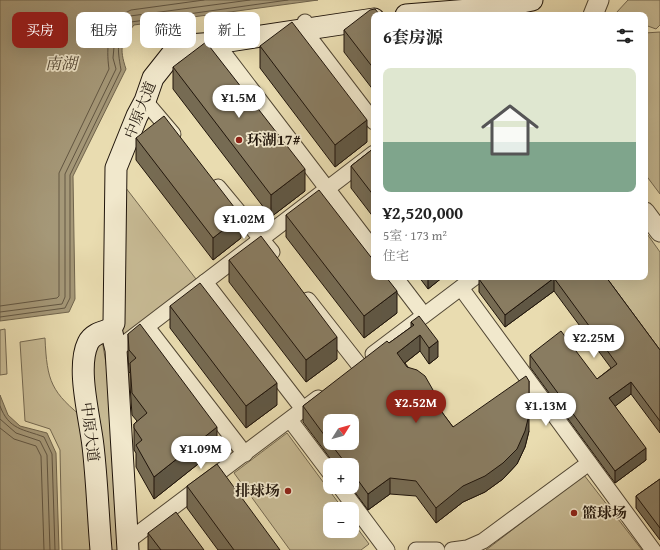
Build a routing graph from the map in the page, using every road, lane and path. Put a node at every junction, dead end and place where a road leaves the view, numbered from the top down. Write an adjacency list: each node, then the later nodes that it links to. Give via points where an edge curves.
1 (532, 0): 3 (main road)
2 (599, 0): 4 (street)
3 (497, 12)
4 (594, 12)
5 (371, 19): 6 (main road, 中原大道)
6 (304, 25): 7 (main road, 中原大道); 11 (street)
7 (260, 34)
8 (204, 44): 10 (main road, 中原大道, via 188,45 172,54 153,78)
9 (220, 48): 15 (street)
10 (145, 101): 12 (street); 28 (main road, 中原大道, via 116,168 114,323)
11 (371, 118)
12 (181, 143)
13 (371, 155): 15 (street)
14 (211, 179): 18 (street)
15 (327, 189): 18 (street); 19 (street)
16 (648, 216): 17 (street)
17 (660, 232)
18 (262, 239): 20 (street); 23 (street)
19 (371, 246)
20 (281, 264)
21 (397, 280): 26 (street)
22 (471, 280): 24 (street)
23 (205, 282): 27 (street); 33 (street)
24 (461, 288): 26 (street); 36 (street)
25 (300, 290): 30 (street)
26 (424, 315): 30 (street)
27 (147, 327): 29 (street); 35 (street)
28 (111, 329): 29 (main road, 中原大道); 40 (main road, 中原大道, via 92,336 87,344 83,366 93,445)
29 (116, 350): 39 (main road, 中原大道)
30 (359, 365): 31 (street)
31 (347, 375)
32 (328, 390): 33 (street)
33 (303, 409): 34 (street)
34 (290, 420): 35 (street); 37 (street)
35 (245, 454): 39 (street, via 176,514)
36 (589, 463): 44 (street, via 483,541 467,548); 45 (street)
37 (323, 464)
38 (345, 494): 41 (street)
39 (128, 546)
40 (101, 550)
41 (387, 550)
42 (416, 550): 43 (street)
43 (437, 550)
44 (452, 550)
45 (653, 550)

